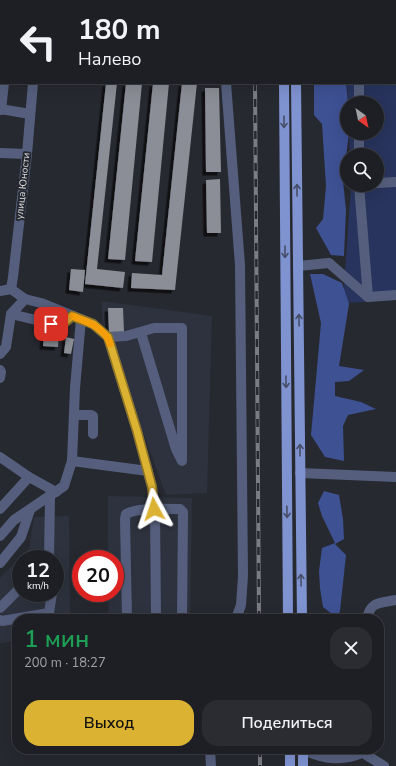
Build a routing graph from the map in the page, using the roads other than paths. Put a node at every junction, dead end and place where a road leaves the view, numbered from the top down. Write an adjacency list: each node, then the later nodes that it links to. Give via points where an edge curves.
1 (4, 84): 8 (street)
2 (33, 84): 9 (street, улица Юности)
3 (226, 84): 51 (street, via 240,265 243,576)
4 (284, 84): 52 (main road, one-way to 52)
5 (296, 84): 15 (main road, one-way to 5)
6 (359, 84): 7 (street)
7 (359, 96)
8 (1, 110): 9 (street)
9 (30, 114): 11 (street, улица Юности)
10 (0, 153): 11 (street)
11 (27, 154): 16 (street, улица Юности)
12 (396, 182): 13 (street)
13 (384, 183)
14 (360, 192): 19 (street)
15 (298, 266): 19 (street, via 329,263); 33 (main road, one-way to 15)
16 (11, 289): 17 (street); 20 (street)
17 (0, 291)
18 (396, 295): 19 (street)
19 (368, 297)
20 (25, 299): 21 (street); 22 (street)
21 (11, 314): 22 (street, via 61,326); 25 (street, via 6,347)
22 (77, 317): 24 (street, via 93,324); 28 (street)
23 (141, 333): 23 (street, via 154,328 182,328 182,461 176,449); 24 (street)
24 (108, 337): 32 (street)
25 (0, 354)
26 (0, 370): 27 (street)
27 (0, 378)
28 (74, 415): 29 (street, via 93,416); 31 (street)
29 (93, 434)
30 (0, 457): 34 (street)
31 (72, 461): 32 (street); 36 (street, via 64,486)
32 (148, 471): 38 (street)
33 (300, 472): 35 (street); 53 (main road, one-way to 33)
34 (29, 477): 36 (street); 37 (street)
35 (396, 477)
36 (53, 494): 39 (street); 41 (street)
37 (0, 509)
38 (154, 509): 48 (street, via 126,514); 49 (street); 50 (street, via 180,509 183,512)
39 (30, 510): 40 (street, via 14,520); 42 (street, via 21,538)
40 (0, 536)
41 (50, 550)
42 (0, 563)
43 (12, 596): 46 (street)
44 (396, 600): 54 (street, via 376,603 370,608)
45 (51, 602): 47 (street, via 49,613)
46 (0, 608)
47 (43, 614)
48 (127, 614)
49 (156, 614)
50 (182, 614)
51 (238, 614)
52 (288, 614)
53 (302, 614)
54 (368, 614)
55 (12, 619): 56 (street)
56 (0, 620)
57 (210, 754): 64 (street)
58 (290, 754): 65 (main road)
59 (304, 754): 63 (main road)
60 (318, 754): 61 (street, via 330,758)
61 (357, 754)
62 (369, 754): 66 (street)
63 (305, 765)
64 (211, 766)
65 (290, 766)
66 (384, 766)

